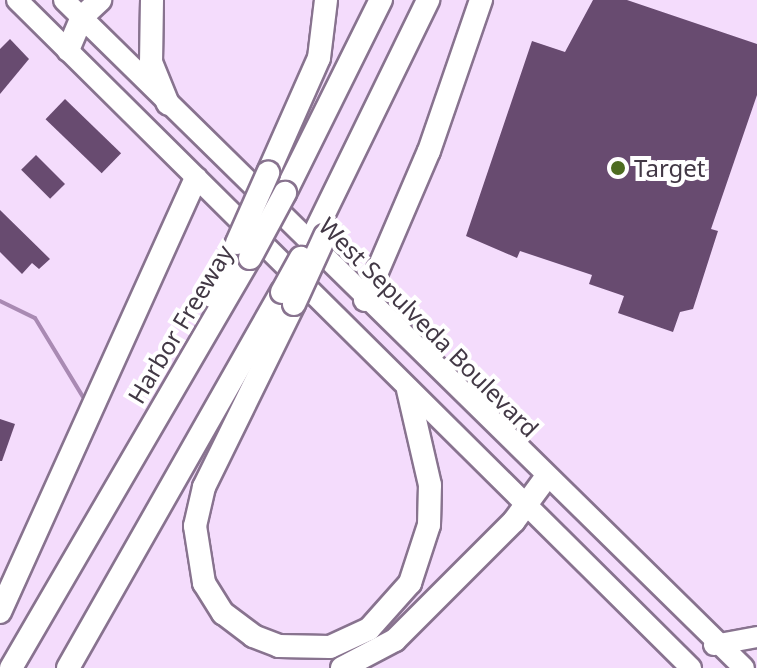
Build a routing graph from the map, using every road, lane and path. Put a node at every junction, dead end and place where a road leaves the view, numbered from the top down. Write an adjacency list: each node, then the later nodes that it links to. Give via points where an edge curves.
1 (17, 0): 10 (main road)
2 (64, 0): 9 (main road, West Sepulveda Boulevard)
3 (100, 0): 9 (highway)
4 (152, 0): 11 (highway, via 151,62)
5 (326, 0): 13 (highway, bridge, via 319,58 268,173)
6 (381, 0): 13 (highway, Harbor Freeway, bridge, via 285,193)
7 (428, 0): 14 (highway, bridge)
8 (481, 0): 15 (highway, via 429,151)
9 (82, 17): 10 (highway); 11 (main road, West Sepulveda Boulevard)
10 (68, 50): 12 (main road)
11 (168, 104): 15 (main road, West Sepulveda Boulevard)
12 (196, 178): 16 (main road); 19 (highway)
13 (244, 250): 22 (highway, Harbor Freeway)
14 (288, 298): 16 (highway, via 204,487 195,526 204,583 223,613 253,636 279,646 330,647 369,629 410,583 429,525 430,485); 23 (highway)
15 (365, 300): 17 (main road, West Sepulveda Boulevard)
16 (408, 390): 18 (main road)
17 (545, 479): 18 (highway); 21 (main road, West Sepulveda Boulevard)
18 (523, 505): 24 (highway, via 395,640); 25 (main road)
19 (0, 612)
20 (757, 637): 21 (main road)
21 (714, 645): 26 (main road, West Sepulveda Boulevard)
22 (11, 668)
23 (68, 668)
24 (342, 668)
25 (691, 668)
26 (744, 668)

